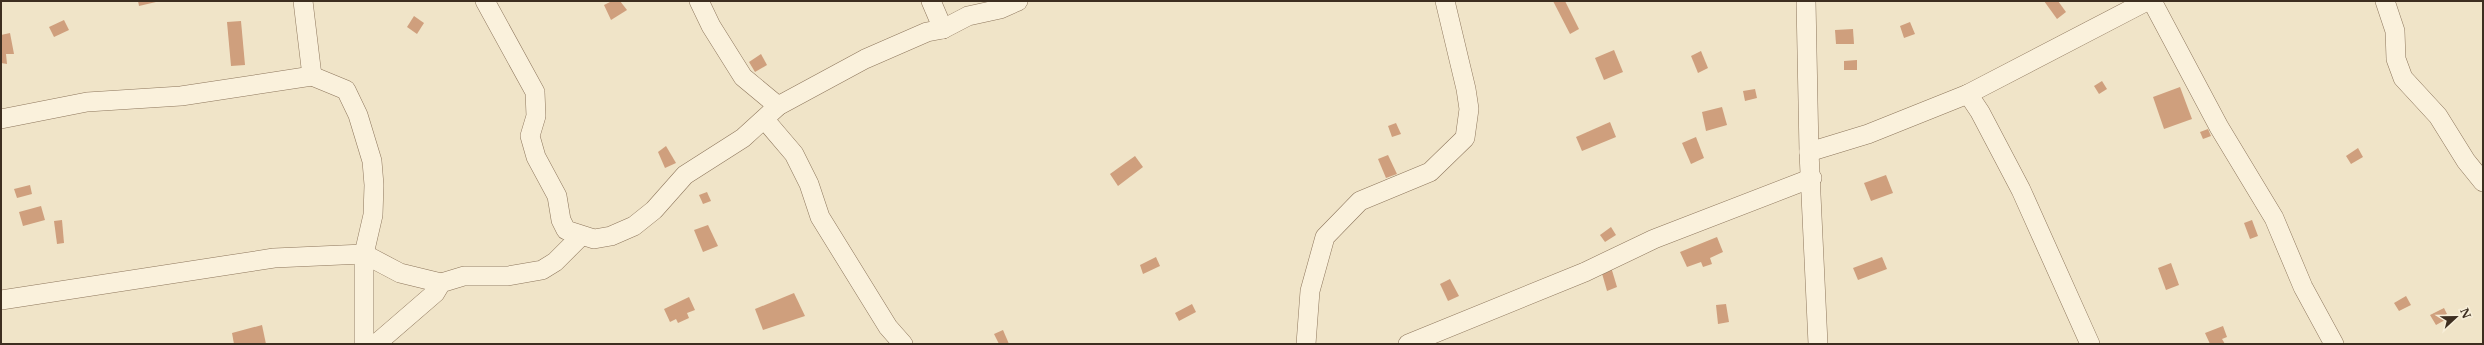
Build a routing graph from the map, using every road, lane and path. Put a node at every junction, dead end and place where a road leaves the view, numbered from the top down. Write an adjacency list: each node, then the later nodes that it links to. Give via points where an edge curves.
1 (303, 1): 12 (street)
2 (485, 1): 20 (street, via 535,92 536,116 530,136 536,157 557,196 561,220 566,230)
3 (699, 1): 14 (street, via 711,26 743,77)
4 (931, 1): 11 (street)
5 (1018, 1): 11 (street, via 1000,9 968,16)
6 (1445, 1): 27 (street, via 1469,109 1465,138 1430,172 1360,200 1325,237 1310,291)
7 (1806, 1): 17 (street)
8 (2147, 1): 13 (street)
9 (2152, 1): 31 (street, via 2219,127 2274,218 2303,287)
10 (2385, 1): 19 (street, via 2395,30 2396,58 2403,78 2438,116 2466,161)
11 (943, 29): 14 (street, via 927,32 865,59)
12 (312, 76): 15 (street, via 181,96 87,102); 21 (street, via 346,90 358,115 370,153 374,185 373,215)
13 (1968, 94): 17 (street, via 1868,134); 30 (street, via 2021,190)
14 (778, 106): 16 (street)
15 (1, 119)
16 (764, 120): 20 (street, via 743,138 685,176 654,210 634,226 611,236 594,239); 26 (street, via 794,154 809,184 820,217 888,327)
17 (1809, 152): 18 (street)
18 (1812, 178): 28 (street, via 1654,239 1585,272); 29 (street)
19 (2483, 182)
20 (581, 236): 22 (street, via 555,262 542,270 508,276 464,276)
21 (364, 254): 22 (street, via 400,273); 23 (street, via 246,261); 24 (street)
22 (441, 283): 25 (street, via 435,293)
23 (1, 300)
24 (364, 344)
25 (376, 344)
26 (903, 344)
27 (1306, 344)
28 (1408, 344)
29 (1818, 344)
30 (2090, 344)
31 (2334, 344)

